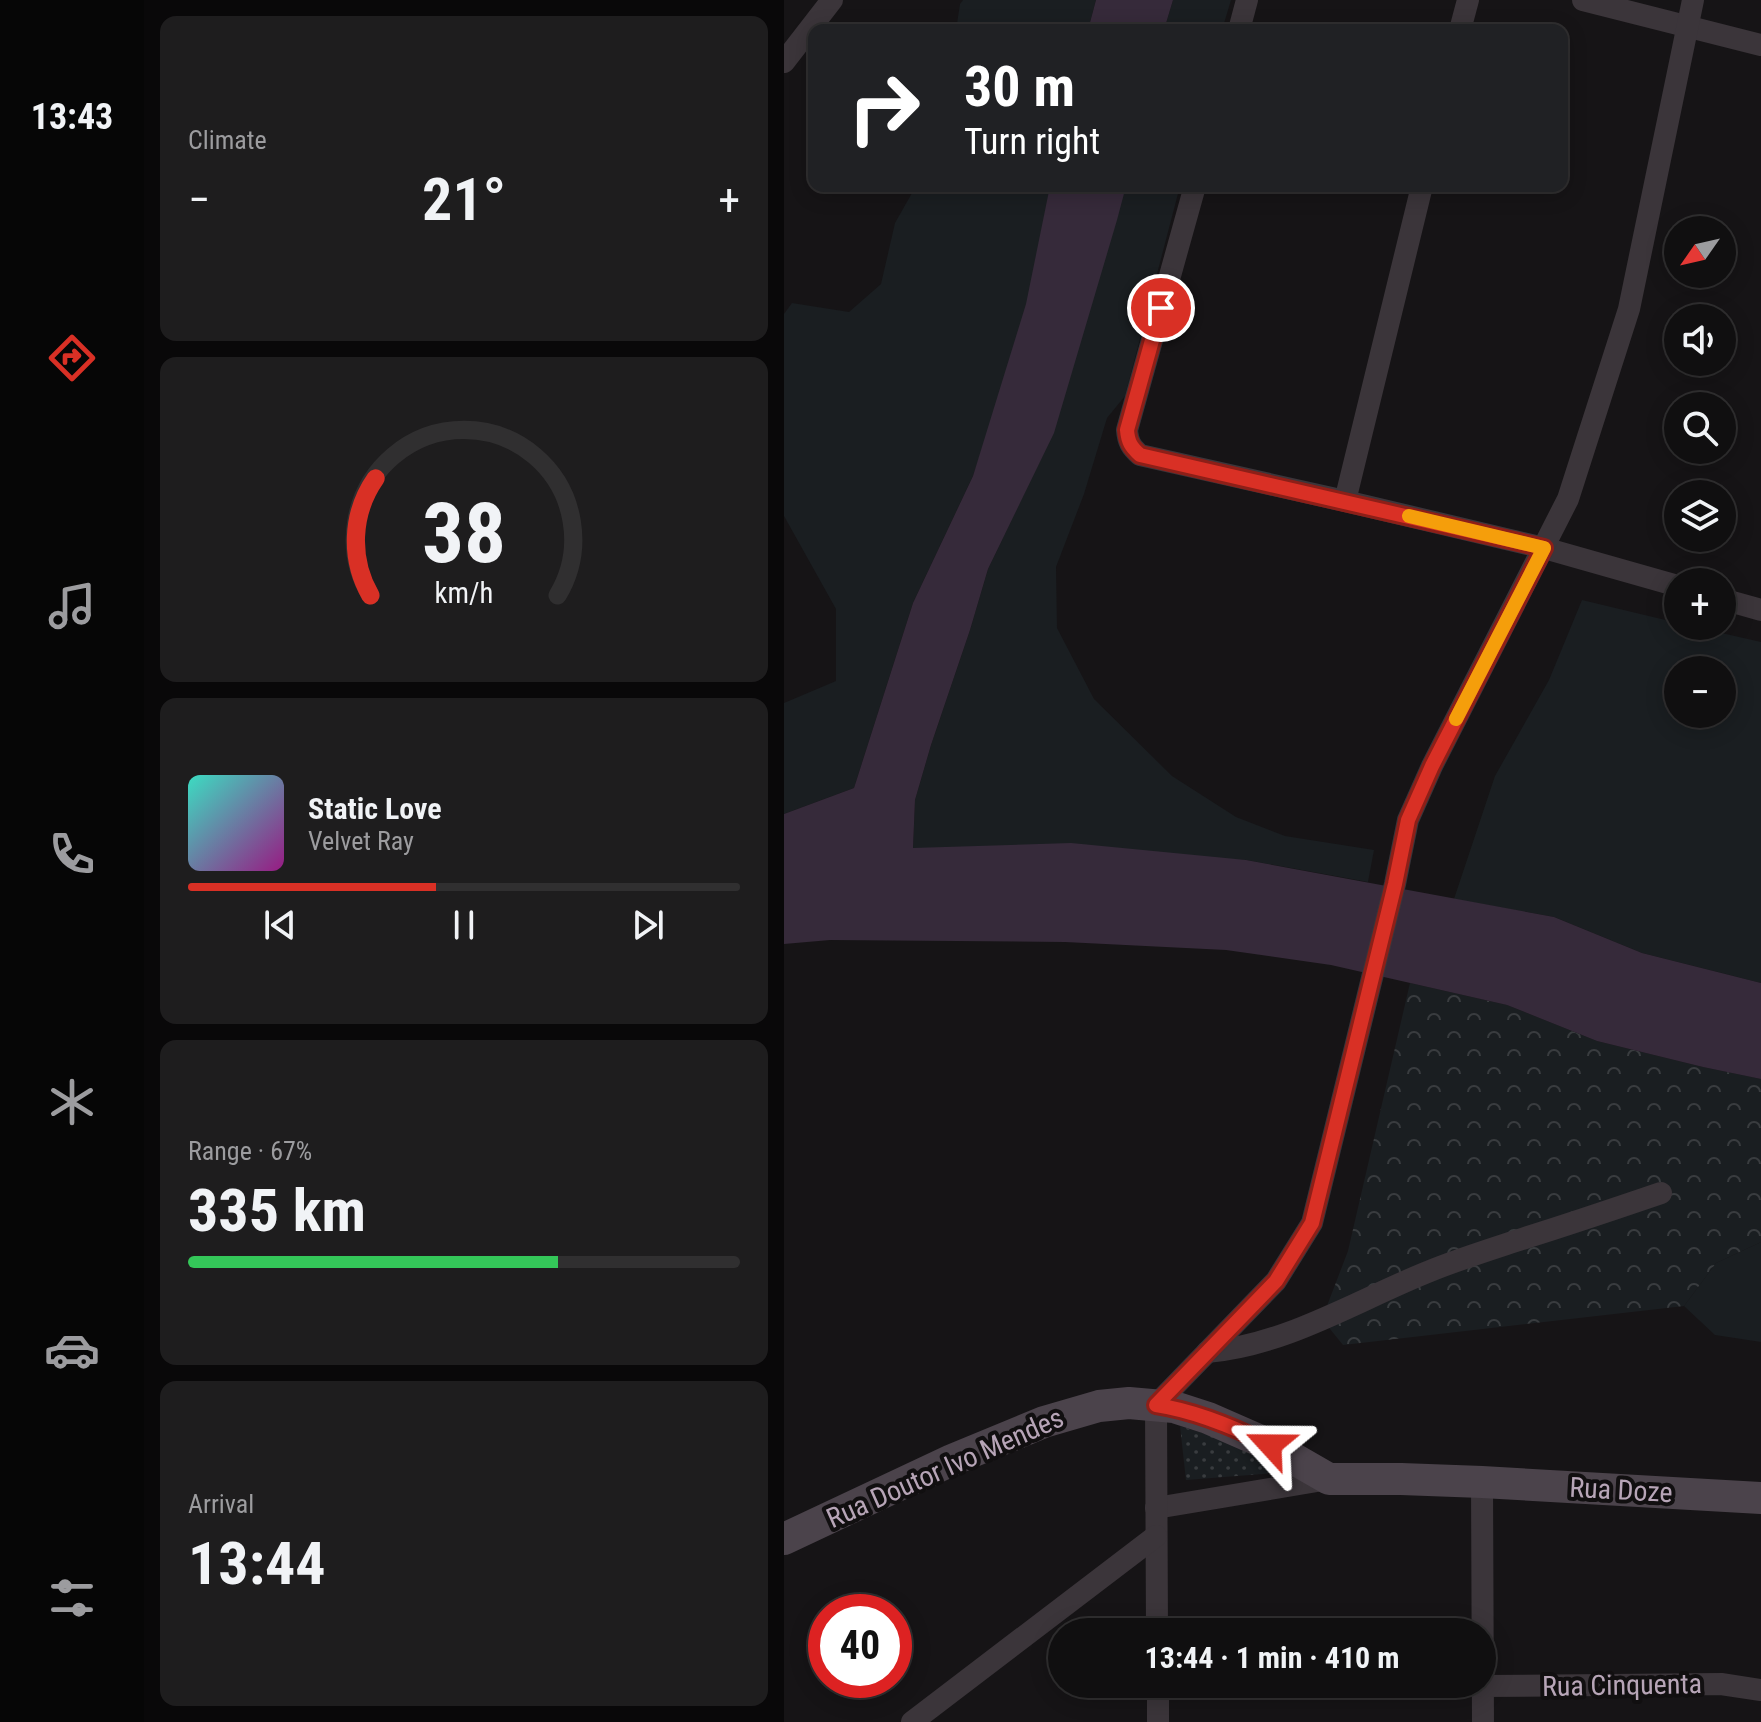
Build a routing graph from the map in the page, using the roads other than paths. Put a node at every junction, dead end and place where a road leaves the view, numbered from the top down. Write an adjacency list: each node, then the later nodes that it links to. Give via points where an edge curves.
1 (832, 0): 6 (street)
2 (1247, 0): 7 (street)
3 (1468, 0): 8 (street)
4 (1583, 0): 9 (street)
5 (1693, 0): 9 (street)
6 (813, 24)
7 (1241, 24)
8 (1462, 24)
9 (1687, 26): 11 (street); 16 (street, via 1629,309 1568,499)
10 (808, 31): 12 (street)
11 (1761, 45)
12 (784, 62)
13 (1193, 192): 15 (street, via 1127,430 1131,447 1140,455)
14 (1421, 192): 15 (street)
15 (1345, 501): 16 (street)
16 (1544, 548): 17 (street); 21 (street, via 1408,820 1312,1223 1276,1281)
17 (1664, 582)
18 (1736, 603): 19 (street)
19 (1761, 610)
20 (1661, 1193): 21 (street, via 1461,1258 1263,1342)
21 (1207, 1352): 22 (street)
22 (1156, 1405): 23 (street, Rua Doutor Ivo Mendes, via 1248,1434); 26 (street); 28 (street, Rua Doutor Ivo Mendes, via 1099,1406 1044,1422)
23 (1329, 1479): 24 (street, Rua Doze); 26 (street)
24 (1482, 1482): 25 (street, Rua Doze); 30 (street)
25 (1761, 1498)
26 (1156, 1508): 27 (street)
27 (1156, 1536): 29 (street); 35 (street)
28 (784, 1539)
29 (1157, 1618)
30 (1482, 1618)
31 (1496, 1686): 32 (street, Rua Cinquenta, via 1721,1684)
32 (1761, 1690)
33 (1158, 1698): 36 (street)
34 (1482, 1698): 37 (street)
35 (912, 1722)
36 (1158, 1722)
37 (1483, 1722)

